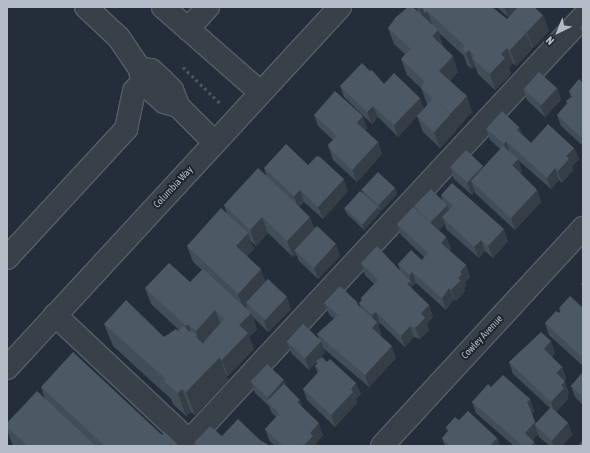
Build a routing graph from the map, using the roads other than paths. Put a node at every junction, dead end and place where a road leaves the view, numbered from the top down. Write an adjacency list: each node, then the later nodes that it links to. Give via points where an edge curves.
1 (86, 7): 7 (street, via 119,38)
2 (163, 7): 6 (street)
3 (208, 7): 6 (street)
4 (340, 7): 8 (street, Columbia Way)
5 (583, 17): 14 (street)
6 (188, 29): 8 (street)
7 (141, 76): 9 (street, via 164,102 178,106); 11 (street, via 134,91 126,129)
8 (260, 92): 9 (street, Columbia Way)
9 (214, 142): 12 (street, Columbia Way)
10 (583, 228): 15 (street, Cowley Avenue)
11 (7, 258)
12 (55, 315): 13 (street, Columbia Way); 14 (street)
13 (7, 368)
14 (186, 442)
15 (385, 445)

